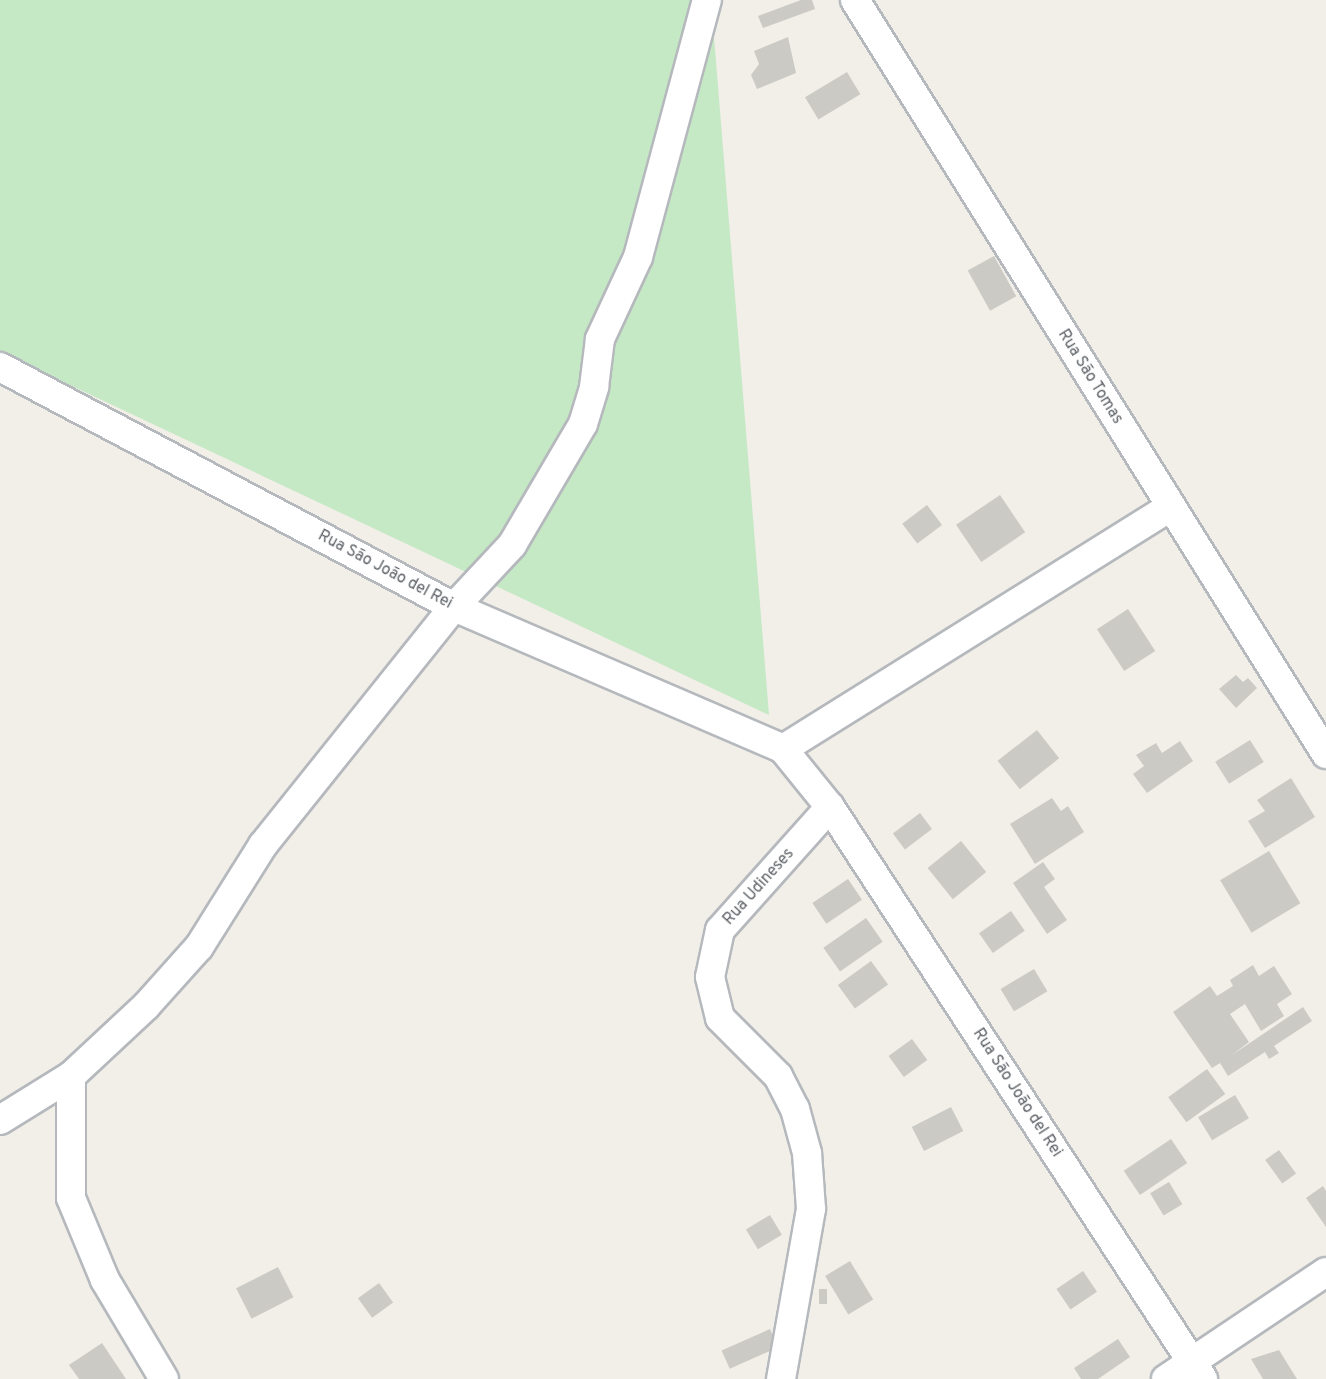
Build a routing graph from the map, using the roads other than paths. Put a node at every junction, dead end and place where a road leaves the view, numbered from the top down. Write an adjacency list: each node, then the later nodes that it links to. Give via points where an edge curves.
1 (707, 0): 5 (street, via 638,257 600,339 594,387 583,424 512,544)
2 (855, 0): 4 (street, Rua São Tomas)
3 (0, 367): 5 (street, Rua São João del Rei)
4 (1171, 507): 6 (street); 7 (street, Rua São Tomas)
5 (454, 607): 6 (street, Rua São João del Rei); 9 (street, via 263,844 199,947 146,1006)
6 (783, 749): 8 (street)
7 (1326, 754)
8 (830, 807): 12 (street, Rua São João del Rei); 14 (street, Rua Udineses, via 720,930 710,977 720,1018 778,1076 795,1109 807,1153 811,1209)
9 (71, 1076): 10 (street); 13 (street, via 71,1198 105,1280)
10 (0, 1120)
11 (1326, 1272): 12 (street)
12 (1198, 1370): 15 (street)
13 (164, 1379)
14 (781, 1379)
15 (1166, 1379)

